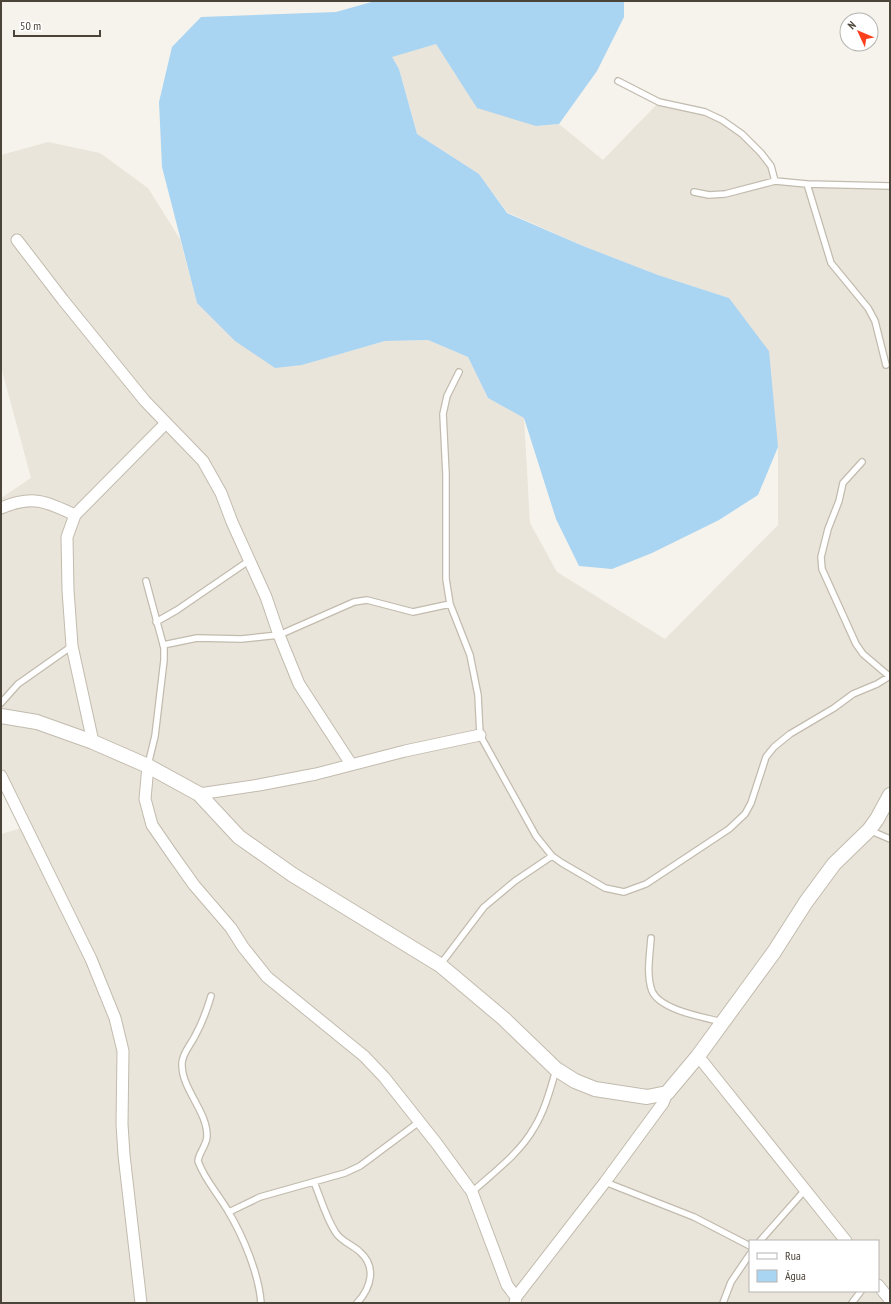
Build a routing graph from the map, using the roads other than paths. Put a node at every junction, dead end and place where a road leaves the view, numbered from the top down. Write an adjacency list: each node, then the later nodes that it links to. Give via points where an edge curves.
1 (618, 81): 2 (lane, via 659,102 705,112 722,120 742,134 761,153 771,166)
2 (775, 181): 3 (lane); 5 (lane, via 725,194 709,195)
3 (806, 184): 4 (lane); 7 (lane, via 831,263 868,308)
4 (890, 186)
5 (694, 192)
6 (17, 240): 9 (street, via 118,368)
7 (886, 365)
8 (459, 372): 15 (lane, via 447,396 443,414 446,579)
9 (166, 424): 12 (street); 13 (street, via 187,442 203,461 221,493)
10 (862, 462): 20 (lane, via 843,483 840,501 828,529 822,569 856,644)
11 (1, 508): 12 (street, via 24,501 42,500)
12 (75, 515): 19 (street, via 66,537)
13 (250, 560): 16 (lane); 17 (street)
14 (146, 580): 16 (lane)
15 (450, 604): 17 (lane, via 413,612 367,600 354,602); 23 (lane, via 470,655 478,695)
16 (156, 622): 18 (lane)
17 (279, 635): 18 (lane, via 241,639 197,638); 25 (street, via 299,684)
18 (163, 645): 26 (lane, via 164,668 160,704)
19 (72, 646): 21 (lane, via 18,684); 24 (street)
20 (890, 676): 32 (lane, via 853,694 774,747 766,757 745,814 729,829 646,884 624,892 605,888)
21 (1, 703)
22 (1, 716): 24 (street, via 37,722)
23 (480, 735): 25 (street); 32 (lane, via 536,836)
24 (93, 742): 26 (street)
25 (351, 764): 28 (street, via 285,780)
26 (148, 766): 28 (street); 40 (street, via 145,799 152,825 194,885 231,928 267,977 364,1056)
27 (1, 776): 54 (street, via 91,959 115,1018 123,1051 123,1147)
28 (199, 794): 34 (street, via 239,837 293,875)
29 (890, 795): 30 (street)
30 (869, 830): 31 (lane); 36 (street, via 834,864)
31 (890, 839)
32 (552, 856): 34 (lane, via 484,907)
33 (651, 938): 36 (lane, via 649,964 652,991 658,999 667,1006)
34 (440, 965): 38 (street, via 503,1018)
35 (211, 996): 45 (lane, via 206,1015 184,1054 182,1065 187,1086 204,1122 207,1135 198,1161)
36 (722, 1022): 37 (street)
37 (698, 1056): 39 (street); 43 (street)
38 (556, 1069): 39 (street, via 575,1081 595,1088 647,1097); 44 (lane, via 548,1097 534,1128 501,1166)
39 (667, 1093): 42 (street, via 663,1103)
40 (419, 1122): 41 (lane, via 360,1166); 44 (street)
41 (314, 1182): 45 (lane, via 260,1197); 56 (lane, via 337,1235 368,1260 370,1281 366,1292)
42 (605, 1182): 48 (lane, via 694,1217); 52 (street)
43 (805, 1190): 46 (lane); 47 (street)
44 (472, 1192): 52 (street)
45 (229, 1212): 55 (lane, via 244,1243 260,1291)
46 (761, 1240)
47 (845, 1240)
48 (749, 1245)
49 (749, 1255): 57 (lane, via 731,1282)
50 (879, 1286): 53 (street)
51 (860, 1292): 58 (lane)
52 (515, 1300)
53 (890, 1300)
54 (141, 1303)
55 (261, 1303)
56 (357, 1303)
57 (723, 1303)
58 (852, 1303)

